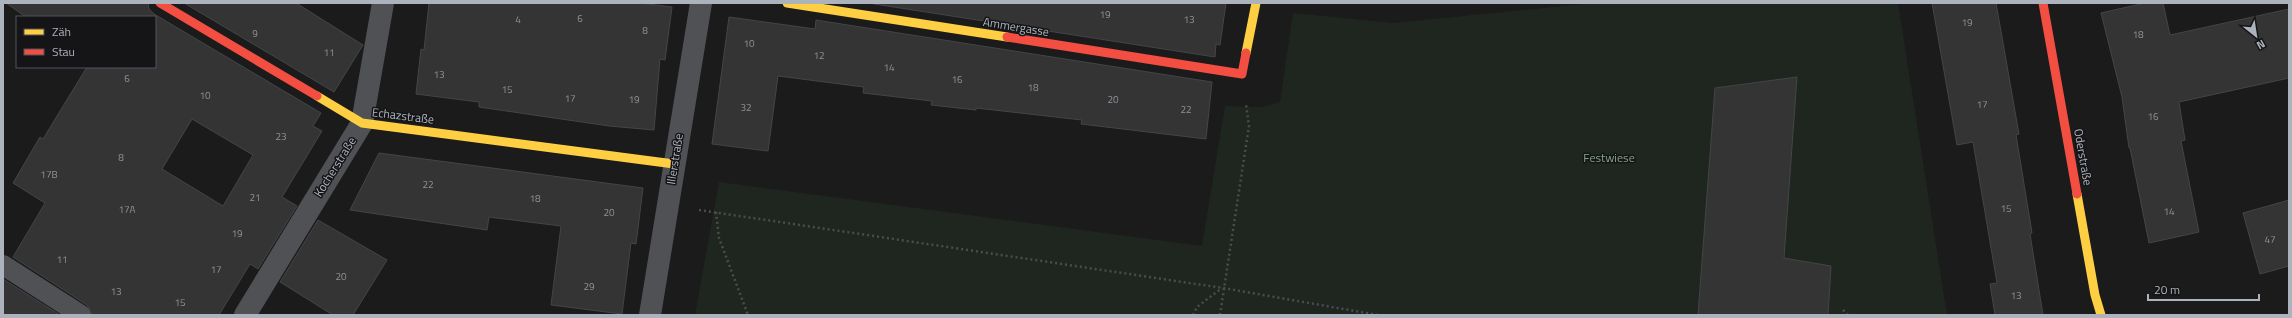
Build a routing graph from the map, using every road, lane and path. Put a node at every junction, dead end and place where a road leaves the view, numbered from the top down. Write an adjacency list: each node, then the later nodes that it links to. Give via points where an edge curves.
1 (160, 3): 7 (street, Echazstraße)
2 (383, 3): 7 (street, Kocherstraße)
3 (701, 3): 9 (street, Illerstraße)
4 (787, 3): 5 (street, Ammergasse, via 1242,74)
5 (1256, 3)
6 (2043, 3): 23 (street, Oderstraße, via 2095,295)
7 (362, 123): 9 (street, Echazstraße); 16 (street, Kocherstraße)
8 (1248, 126): 13 (path)
9 (674, 164): 10 (street, Illerstraße)
10 (669, 206): 11 (path); 17 (street, Illerstraße)
11 (716, 212): 13 (path); 18 (path, via 719,238)
12 (3, 265): 15 (lane)
13 (1223, 288): 19 (path, via 1197,307); 20 (path); 21 (path)
14 (1843, 310): 22 (path)
15 (81, 315)
16 (245, 315)
17 (650, 315)
18 (748, 315)
19 (1192, 315)
20 (1220, 315)
21 (1378, 315)
22 (1848, 315)
23 (2101, 315)

